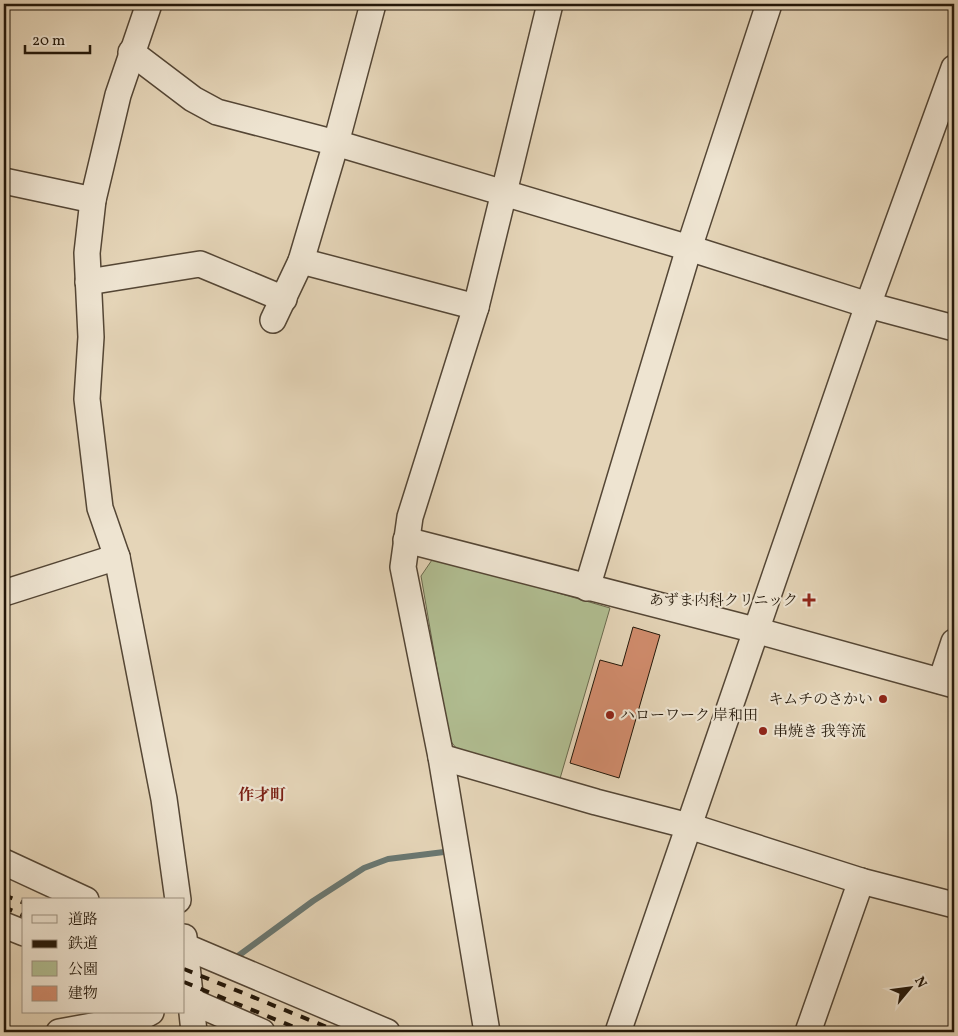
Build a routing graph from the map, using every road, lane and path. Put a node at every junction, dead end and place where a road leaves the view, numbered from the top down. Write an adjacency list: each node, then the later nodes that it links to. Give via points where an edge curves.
1 (149, 4): 5 (street)
2 (373, 4): 7 (street)
3 (550, 4): 9 (street)
4 (769, 4): 11 (street)
5 (131, 52): 7 (street, via 193,99 217,112); 10 (street)
6 (954, 68): 14 (street)
7 (336, 143): 9 (street); 12 (street)
8 (4, 181): 10 (street)
9 (503, 194): 11 (street); 15 (street)
10 (93, 200): 13 (street, via 87,253)
11 (689, 248): 14 (street); 19 (street)
12 (301, 261): 13 (street, via 278,310 200,264); 15 (street)
13 (88, 282): 18 (street, via 92,337 87,399 100,508)
14 (868, 305): 16 (street); 21 (street)
15 (476, 308): 17 (street, via 410,517)
16 (954, 328)
17 (406, 540): 19 (street); 24 (street, via 403,567)
18 (117, 557): 20 (street); 29 (street, via 164,799)
19 (587, 588): 21 (street)
20 (4, 593)
21 (756, 630): 23 (street); 25 (street)
22 (954, 642): 23 (street)
23 (947, 683)
24 (441, 757): 25 (street); 41 (street)
25 (689, 826): 27 (street); 42 (street)
26 (4, 862): 28 (street)
27 (861, 880): 30 (street); 43 (street)
28 (82, 898)
29 (178, 898)
30 (954, 905)
31 (4, 925): 32 (street)
32 (22, 932)
33 (185, 943): 40 (street)
34 (185, 971): 35 (street)
35 (186, 999): 38 (street); 39 (street)
36 (130, 1021): 37 (street)
37 (59, 1032)
38 (194, 1032)
39 (262, 1032)
40 (387, 1032)
41 (487, 1032)
42 (618, 1032)
43 (808, 1032)

